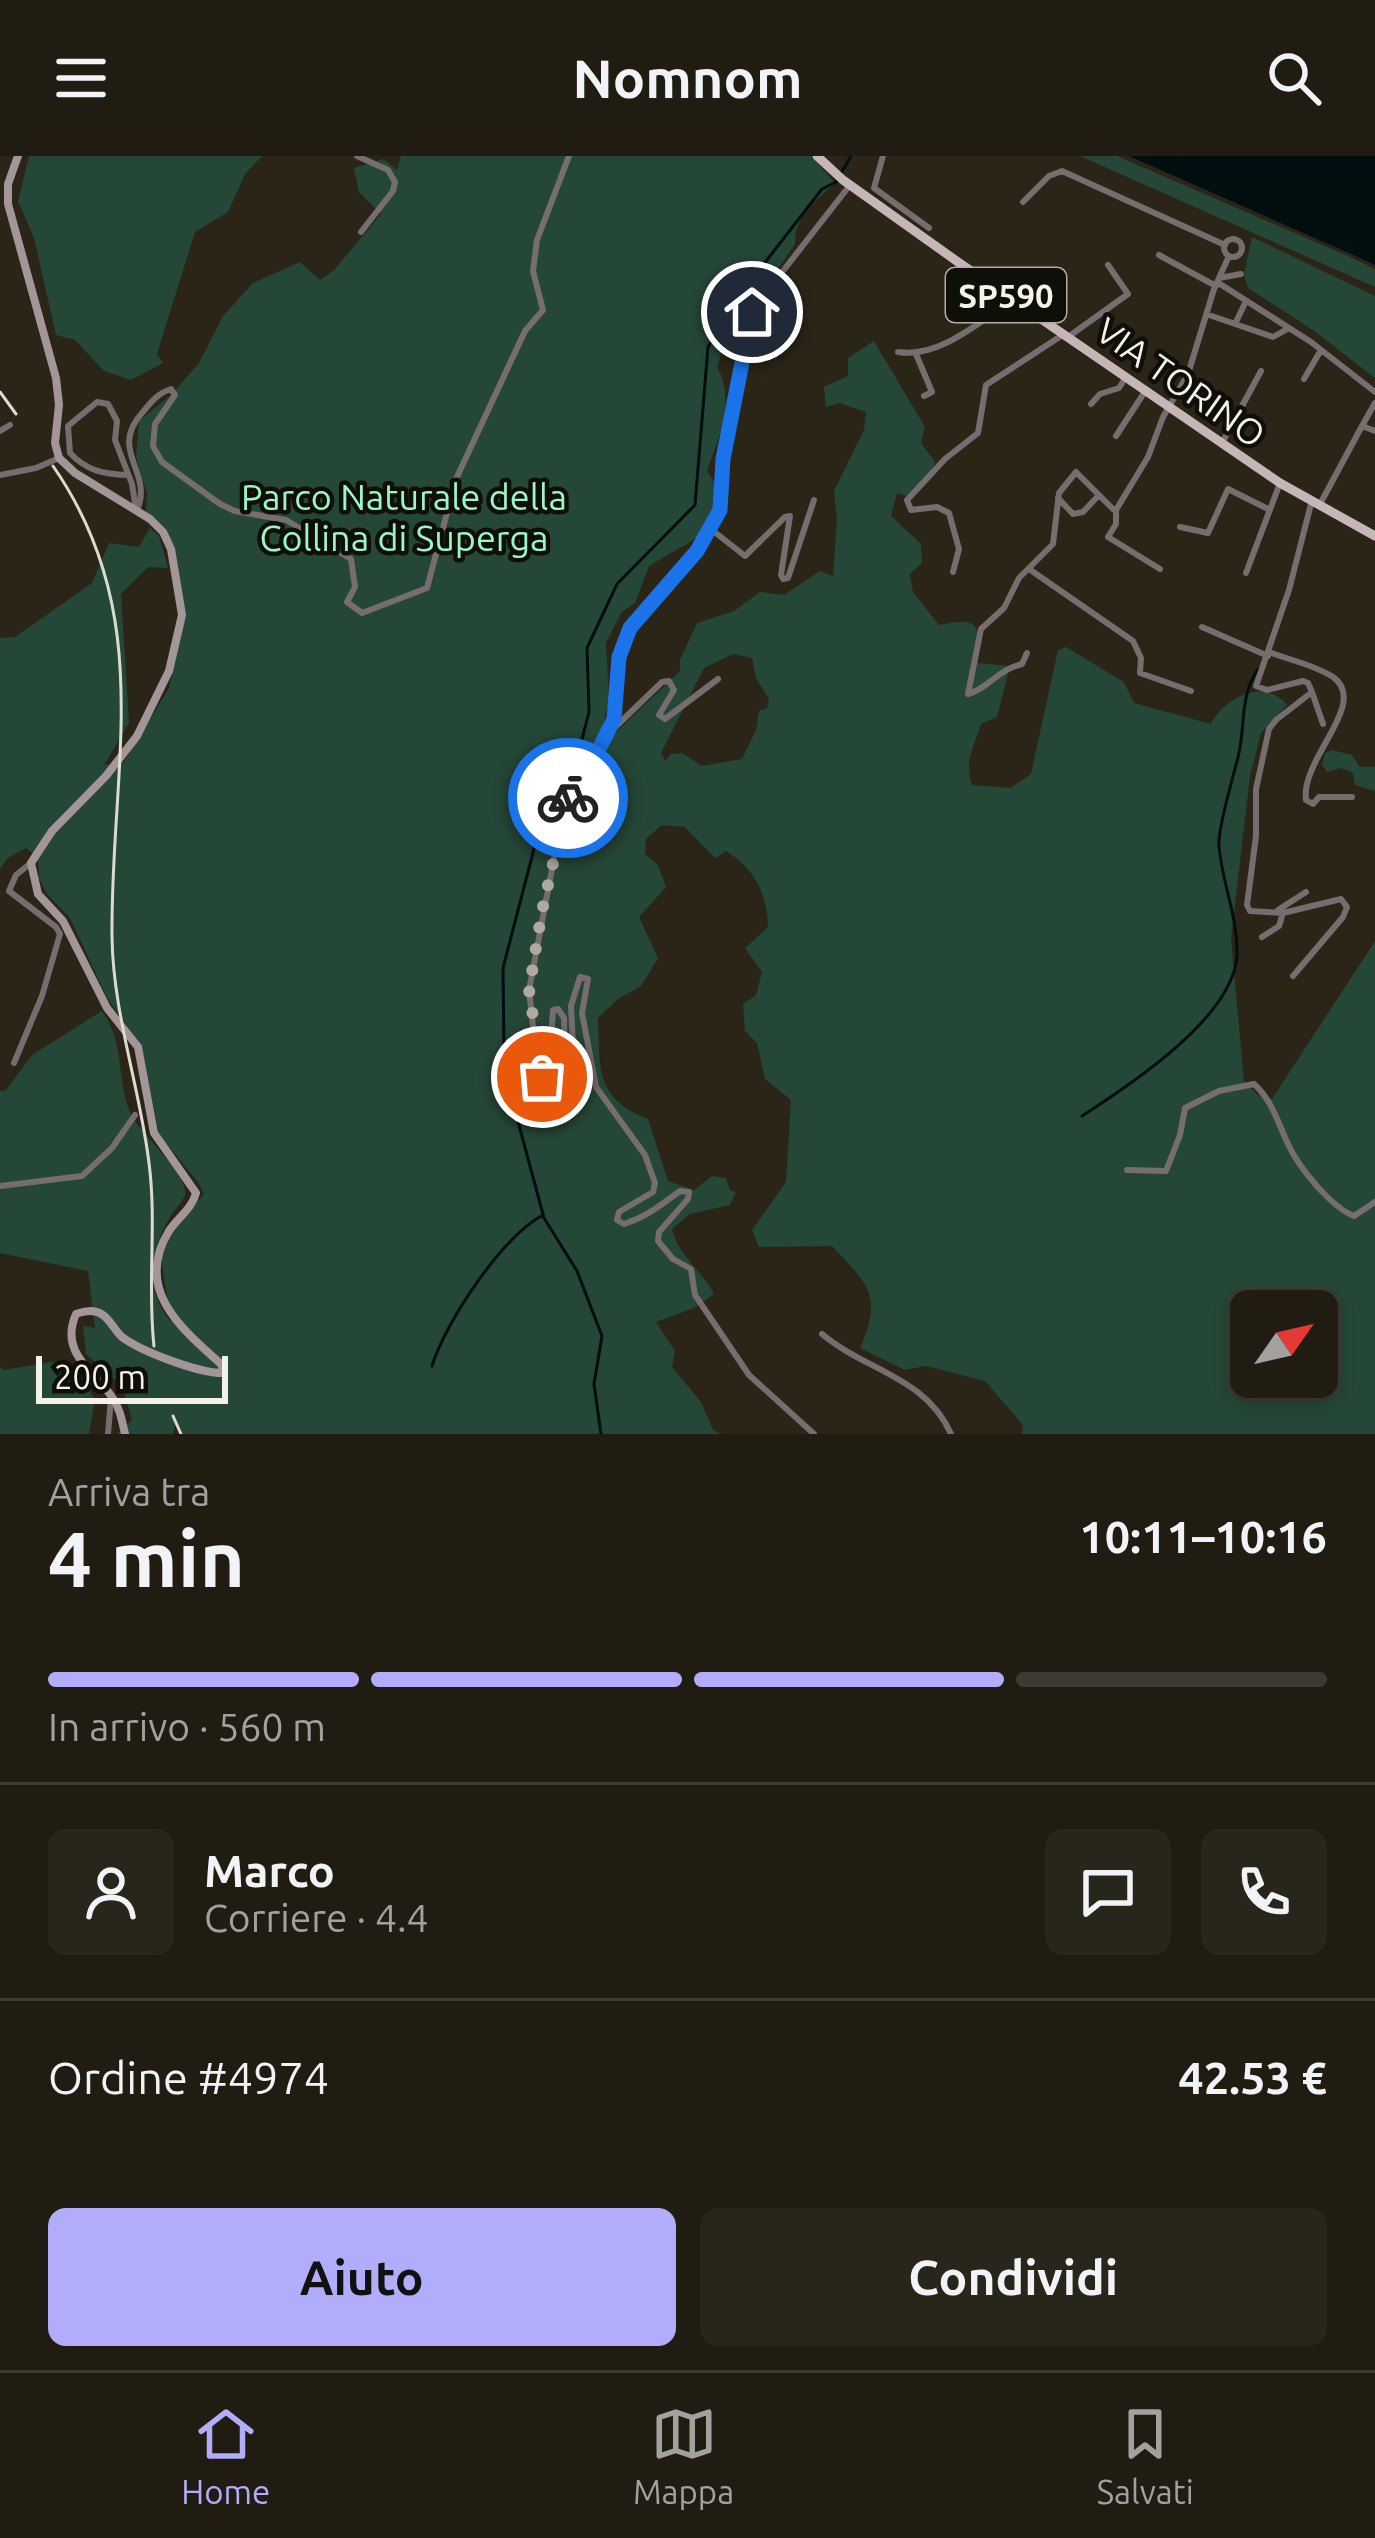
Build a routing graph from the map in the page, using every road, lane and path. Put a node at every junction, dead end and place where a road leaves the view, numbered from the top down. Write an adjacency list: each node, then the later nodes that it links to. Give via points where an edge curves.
1 (18, 156): 41 (street, via 8,204 56,378)
2 (357, 156): 10 (street, via 395,182)
3 (569, 156): 50 (street, via 537,240 533,271 544,310 525,331 456,478 427,588 362,613 347,602 355,586 351,559 286,520 235,511 170,469 152,436 171,389 128,434 143,491)
4 (817, 156): 6 (main road, SP590)
5 (883, 156): 8 (street, via 874,188)
6 (844, 180): 8 (main road, VIA TORINO / SP590); 53 (street, via 752,312)
7 (1023, 202): 11 (street, via 1062,171)
8 (906, 219): 9 (street); 17 (main road, VIA TORINO / SP590)
9 (929, 228)
10 (361, 232)
11 (1225, 245): 13 (street); 13 (street, via 1240,243 1240,253)
12 (1159, 255): 16 (street)
13 (1229, 256): 16 (street)
14 (1108, 266): 22 (street, via 1128,295)
15 (1241, 274): 16 (street)
16 (1217, 282): 18 (street); 19 (street)
17 (1013, 300): 22 (main road, VIA TORINO / SP590); 25 (street)
18 (1246, 301): 20 (street); 21 (street)
19 (1206, 314): 20 (street); 34 (street)
20 (1235, 324): 21 (street, via 1273,337)
21 (1289, 328): 23 (street)
22 (1066, 336): 27 (main road, VIA TORINO / SP590); 57 (street, via 986,385 977,433 907,500 911,510 949,513 959,549)
23 (1321, 350): 28 (street); 30 (street)
24 (898, 352): 25 (street)
25 (916, 354): 31 (street, via 932,392)
26 (1261, 371): 40 (street)
27 (1126, 376): 29 (main road, VIA TORINO / SP590); 33 (street)
28 (1304, 380)
29 (1146, 390): 34 (main road, VIA TORINO / SP590); 39 (street)
30 (1375, 392)
31 (925, 396)
32 (1375, 403): 36 (street)
33 (1091, 404)
34 (1170, 407): 40 (main road, VIA TORINO / SP590); 51 (street)
35 (10, 425): 37 (street)
36 (1362, 427): 38 (street); 48 (street)
37 (0, 431)
38 (1375, 431)
39 (1116, 436)
40 (1222, 443): 44 (main road, VIA TORINO / SP590)
41 (59, 458): 42 (street); 50 (street)
42 (0, 475)
43 (128, 475): 43 (street, via 100,474 70,453 68,426 97,402 114,413); 50 (street)
44 (1280, 483): 48 (main road, VIA TORINO / SP590); 49 (street)
45 (1099, 495): 46 (street, via 1072,514); 46 (street, via 1076,472); 51 (street)
46 (1058, 498): 55 (street, via 1053,544)
47 (814, 500): 53 (street, via 788,578 790,517 745,556)
48 (1315, 505): 54 (main road, VIA TORINO / SP590); 61 (street)
49 (1268, 509): 52 (street, via 1226,490 1208,533); 58 (street)
50 (137, 510): 68 (street, via 171,549 182,615 176,652 125,754)
51 (1116, 512): 56 (street, via 1108,537)
52 (1180, 527)
53 (712, 530): 66 (street, via 630,628)
54 (1375, 536)
55 (1029, 569): 60 (street, via 981,629 968,694 1022,664); 63 (street, via 1133,641 1140,673)
56 (1160, 569)
57 (953, 572)
58 (1246, 573)
59 (1202, 627): 61 (street)
60 (1027, 652)
61 (1269, 654): 64 (street, via 1258,689 1303,681); 67 (street, via 1341,684 1341,717 1304,787 1313,804)
62 (718, 679): 66 (street, via 665,719 659,716 674,690 662,682)
63 (1191, 692)
64 (1312, 692): 65 (street); 70 (street, via 1272,724 1260,765 1247,905)
65 (1324, 724)
66 (605, 736): 84 (street, via 564,806 542,911 529,990 538,1071 547,1077 558,1009 565,1063 574,1063 571,1006 585,976 582,1013 596,1087 645,1155 655,1183 617,1220 642,1218 688,1192 658,1241 691,1269 695,1294 749,1375)
67 (1352, 797)
68 (31, 863): 73 (street, via 9,891 60,934); 74 (street, via 38,894 63,921 107,1008 138,1047)
69 (1306, 892): 70 (street)
70 (1279, 913): 71 (street, via 1280,926); 72 (street, via 1341,898 1346,907)
71 (1262, 937)
72 (1294, 976)
73 (14, 1063)
74 (150, 1096): 75 (street); 81 (street, via 154,1133 196,1193 161,1249 164,1302 224,1369 203,1371 122,1337 102,1314 76,1314 76,1358)
75 (143, 1107)
76 (135, 1115): 78 (street, via 82,1176)
77 (1127, 1170): 79 (street, via 1166,1171 1185,1108 1254,1084 1332,1205 1354,1216)
78 (0, 1186)
79 (1375, 1202)
80 (823, 1334): 85 (street, via 916,1388)
81 (111, 1395): 82 (street); 83 (street)
82 (108, 1434)
83 (125, 1434)
84 (814, 1434)
85 (951, 1434)

